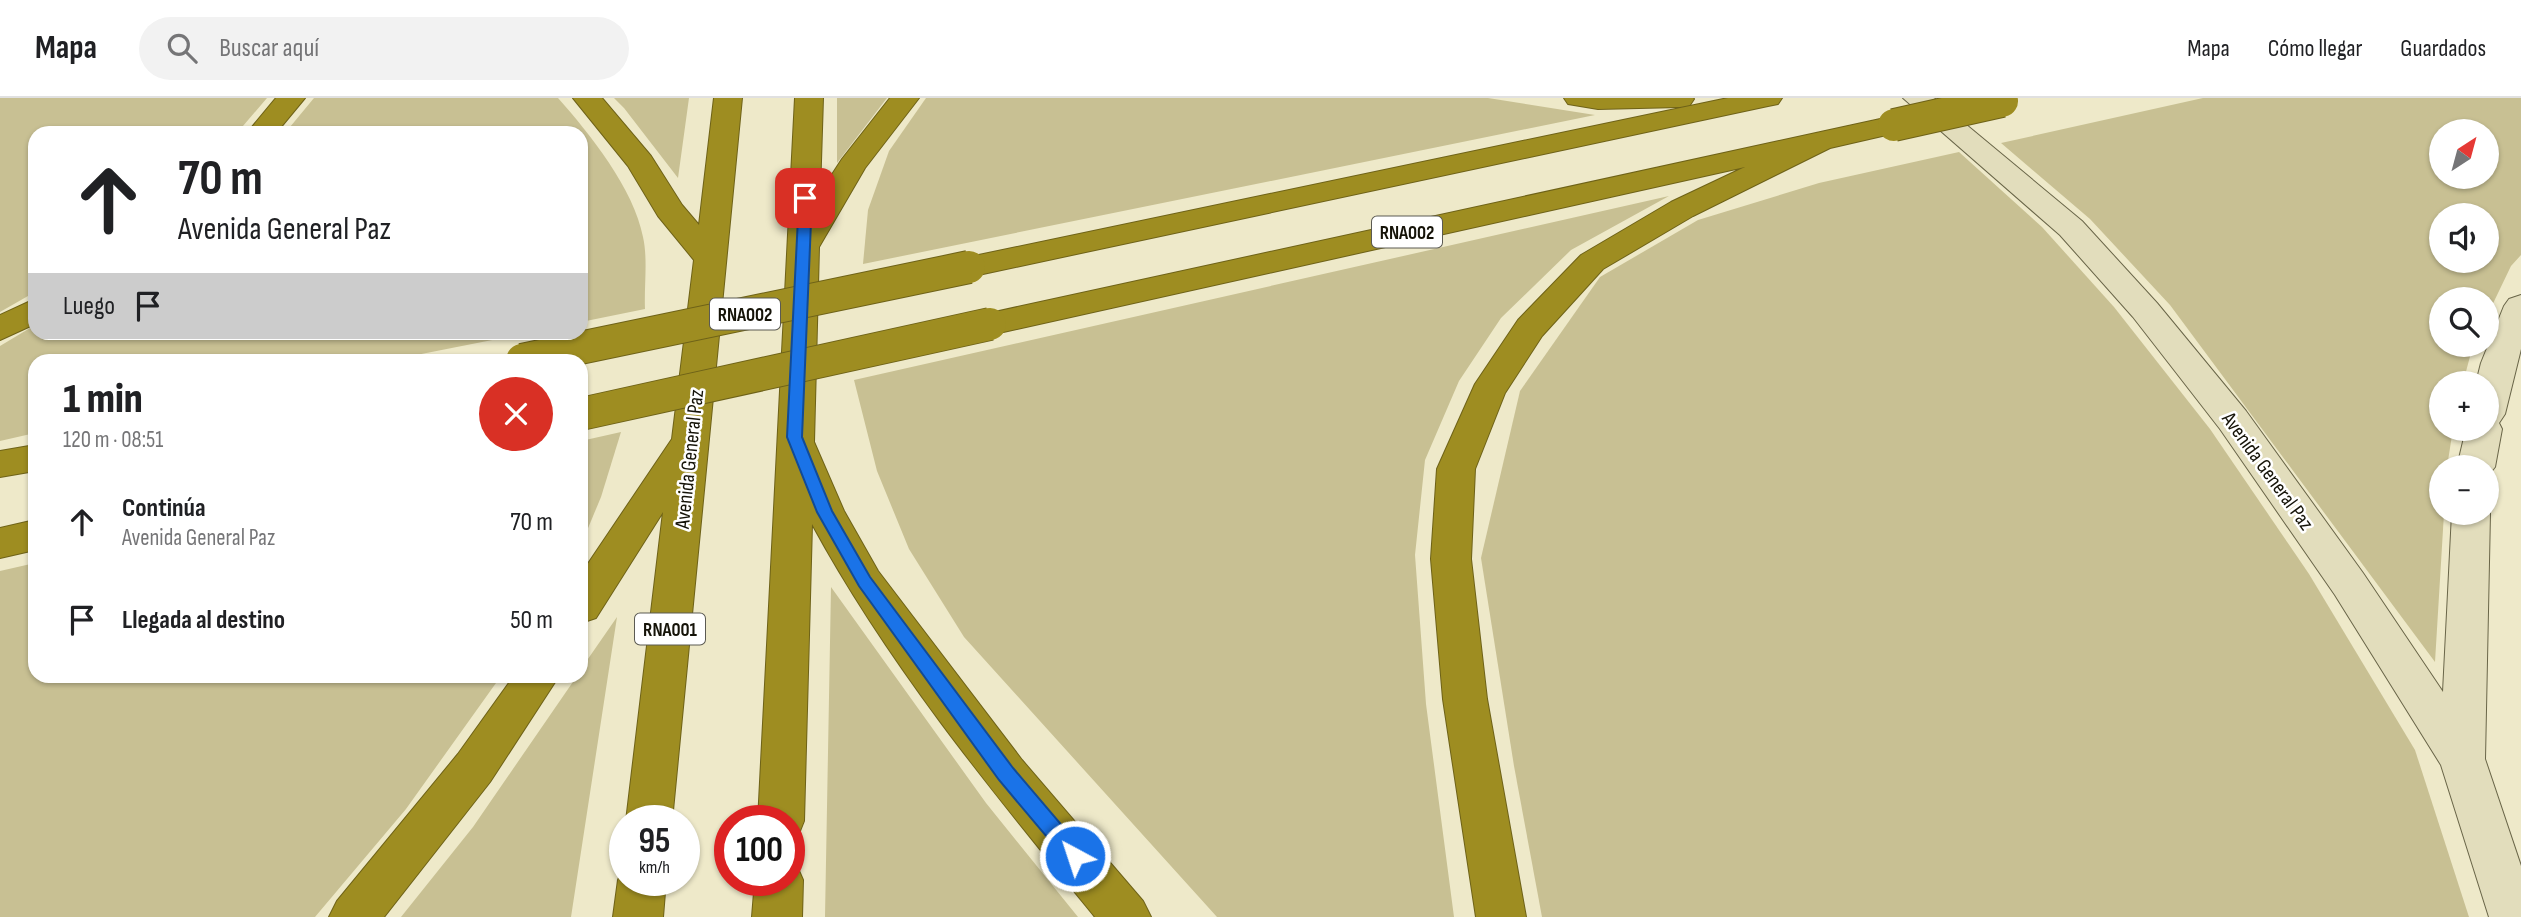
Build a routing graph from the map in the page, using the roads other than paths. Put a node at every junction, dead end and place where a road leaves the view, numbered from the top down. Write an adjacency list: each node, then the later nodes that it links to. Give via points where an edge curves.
1 (291, 98): 11 (highway)
2 (587, 98): 14 (highway)
3 (728, 98): 14 (highway, Avenida General Paz / RNA001)
4 (809, 98): 13 (highway)
5 (905, 98): 13 (highway, via 852,165)
6 (1578, 98): 7 (highway)
7 (1713, 98)
8 (1768, 98): 18 (highway, RNA002, bridge)
9 (2010, 100): 10 (highway, bridge)
10 (1906, 111): 12 (highway); 30 (street, Avenida General Paz, via 2071,228 2145,310 2233,420 2341,573)
11 (267, 126)
12 (1825, 139): 20 (highway, RNA002, bridge); 39 (highway, via 1682,209 1592,261 1531,328 1488,393 1456,469 1451,559 1465,699)
13 (804, 248): 21 (highway)
14 (710, 259): 22 (highway, Avenida General Paz / RNA001)
15 (2521, 306): 19 (street)
16 (28, 314): 17 (highway)
17 (0, 329)
18 (551, 354)
19 (2496, 371)
20 (588, 412)
21 (794, 437): 32 (highway); 38 (highway, via 825,512 864,582 1006,774)
22 (692, 438): 28 (highway); 31 (highway, Avenida General Paz / RNA001)
23 (28, 458): 24 (highway)
24 (0, 464)
25 (2471, 525): 30 (street)
26 (28, 536): 27 (highway)
27 (0, 542)
28 (588, 596)
29 (533, 683): 35 (highway, via 474,768)
30 (2462, 759): 40 (street, Avenida General Paz)
31 (651, 805)
32 (782, 805)
33 (640, 896): 36 (highway)
34 (778, 896): 37 (highway)
35 (355, 917)
36 (638, 917)
37 (777, 917)
38 (1126, 917)
39 (1501, 917)
40 (2515, 917)

